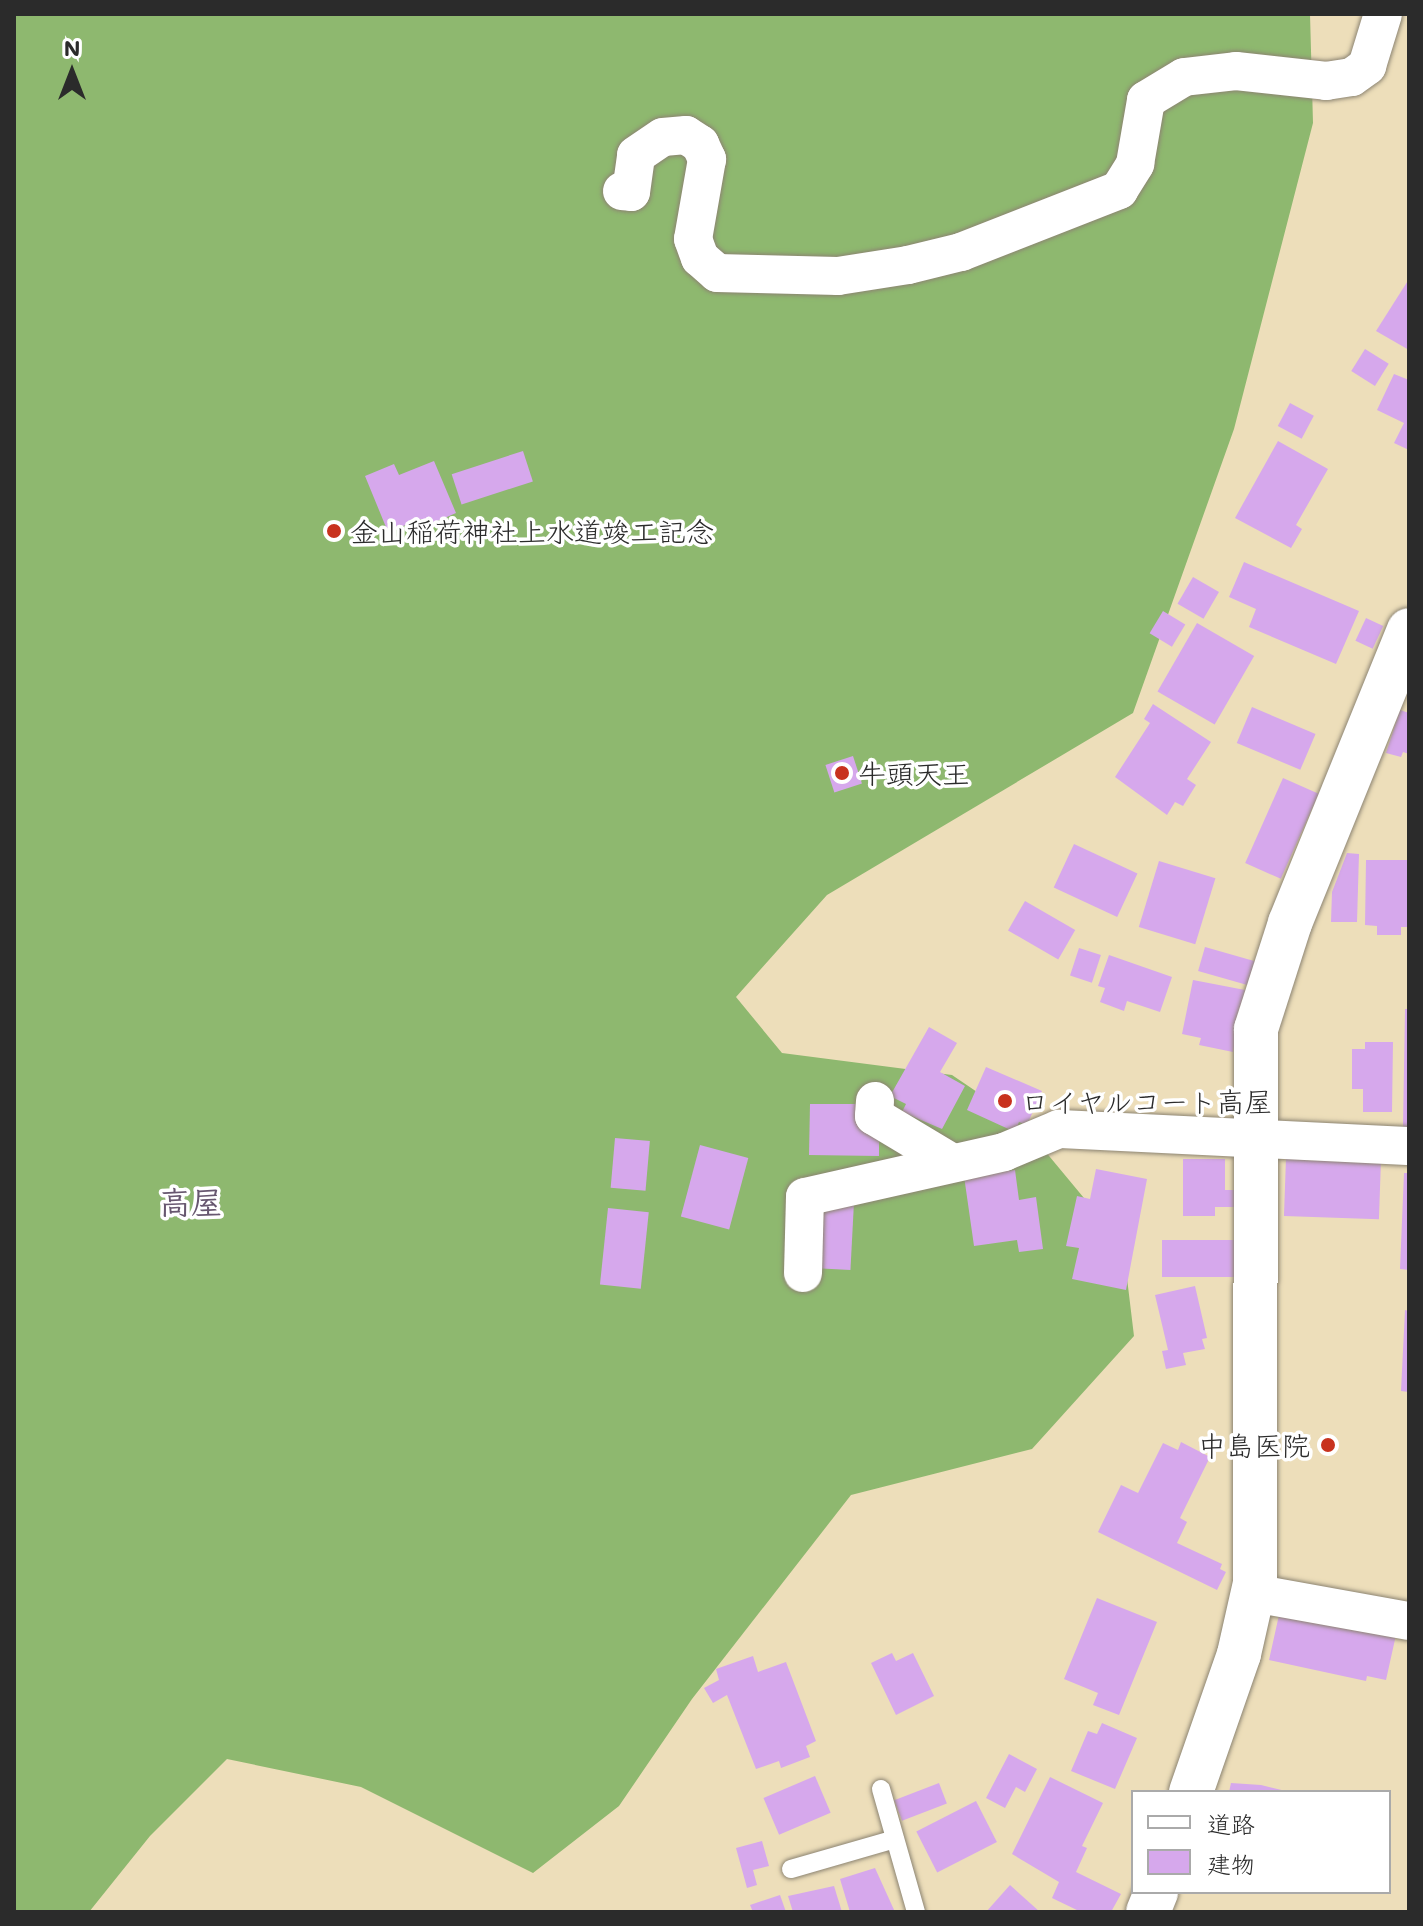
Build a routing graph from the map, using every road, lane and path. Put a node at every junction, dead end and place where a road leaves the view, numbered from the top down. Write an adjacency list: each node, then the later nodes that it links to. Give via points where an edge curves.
1 (1383, 14): 2 (street, via 1367,66 1352,77 1326,81 1236,71 1184,77 1146,100 1135,164 1119,190 961,252 908,265 838,276 717,273 700,258 693,239 707,159 700,144 686,135 663,137 636,155)
2 (624, 199)
3 (1409, 630): 5 (street, via 1290,923 1256,1029)
4 (875, 1101): 7 (street, via 874,1116)
5 (1254, 1141): 6 (street); 7 (street, via 1059,1129 1004,1152); 9 (street, via 1258,1532)
6 (1409, 1146)
7 (951, 1162): 8 (street, via 805,1197)
8 (803, 1273)
9 (1253, 1593): 10 (street); 12 (street, via 1239,1654)
10 (1409, 1621)
11 (881, 1789): 13 (lane)
12 (1192, 1790)
13 (895, 1839): 14 (lane); 15 (lane)
14 (791, 1869)
15 (916, 1912)

